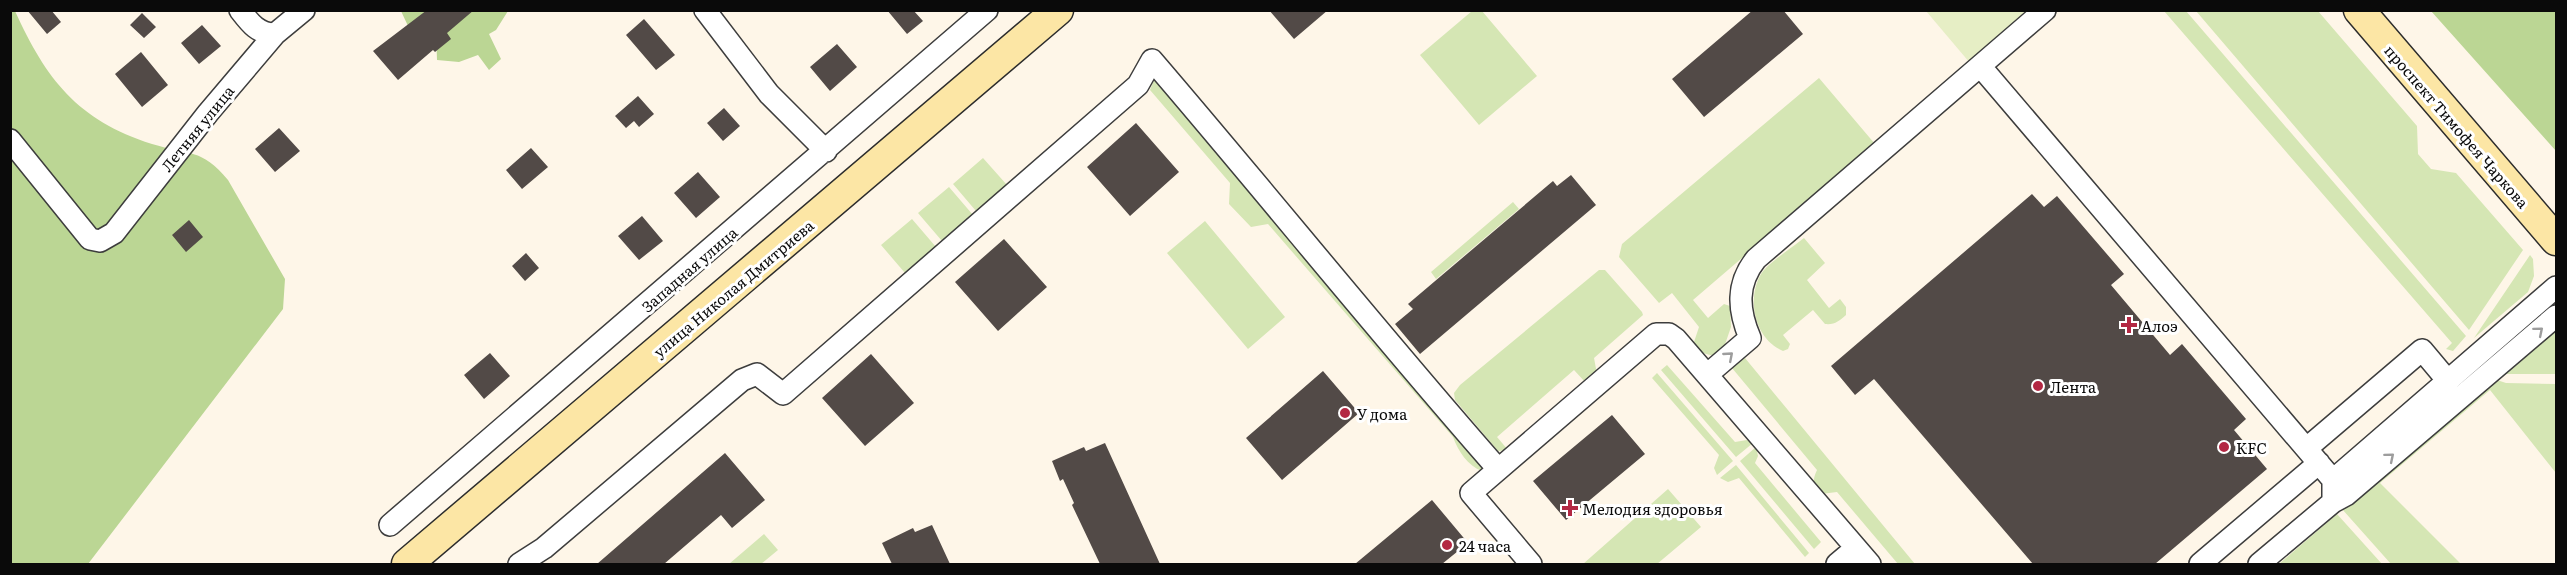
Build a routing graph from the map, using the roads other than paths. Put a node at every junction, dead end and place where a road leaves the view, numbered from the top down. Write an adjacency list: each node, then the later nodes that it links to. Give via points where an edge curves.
1 (240, 10): 8 (street, via 264,34)
2 (304, 10): 8 (street, Летняя улица)
3 (705, 10): 11 (street, via 769,94)
4 (987, 10): 11 (street, Западная улица)
5 (1058, 10): 22 (main road, улица Николая Дмитриева)
6 (2045, 10): 9 (street)
7 (2359, 10): 12 (main road, проспект Тимофея Чаркова)
8 (275, 34): 10 (street, Летняя улица, via 114,233 100,241 90,239)
9 (1981, 67): 15 (street, one-way to 9, via 1750,338 1740,306 1741,286 1756,259); 17 (street)
10 (10, 140)
11 (826, 151): 20 (street, Западная улица)
12 (2556, 240)
13 (2556, 287): 16 (street)
14 (2556, 316): 19 (street, one-way to 14)
15 (1708, 374): 18 (street, via 1676,339 1669,334 1656,334); 21 (street)
16 (2448, 381): 17 (street, via 2422,350); 19 (street)
17 (2313, 456): 19 (street); 27 (street)
18 (1498, 469): 23 (street, via 1152,60 1138,85 783,394 757,374 742,380 544,548); 24 (street, via 1471,493)
19 (2337, 492): 28 (street)
20 (390, 525)
21 (1856, 548): 25 (street); 26 (street)
22 (416, 562)
23 (519, 564)
24 (1531, 564)
25 (1836, 564)
26 (1870, 564)
27 (2200, 564)
28 (2259, 564)

